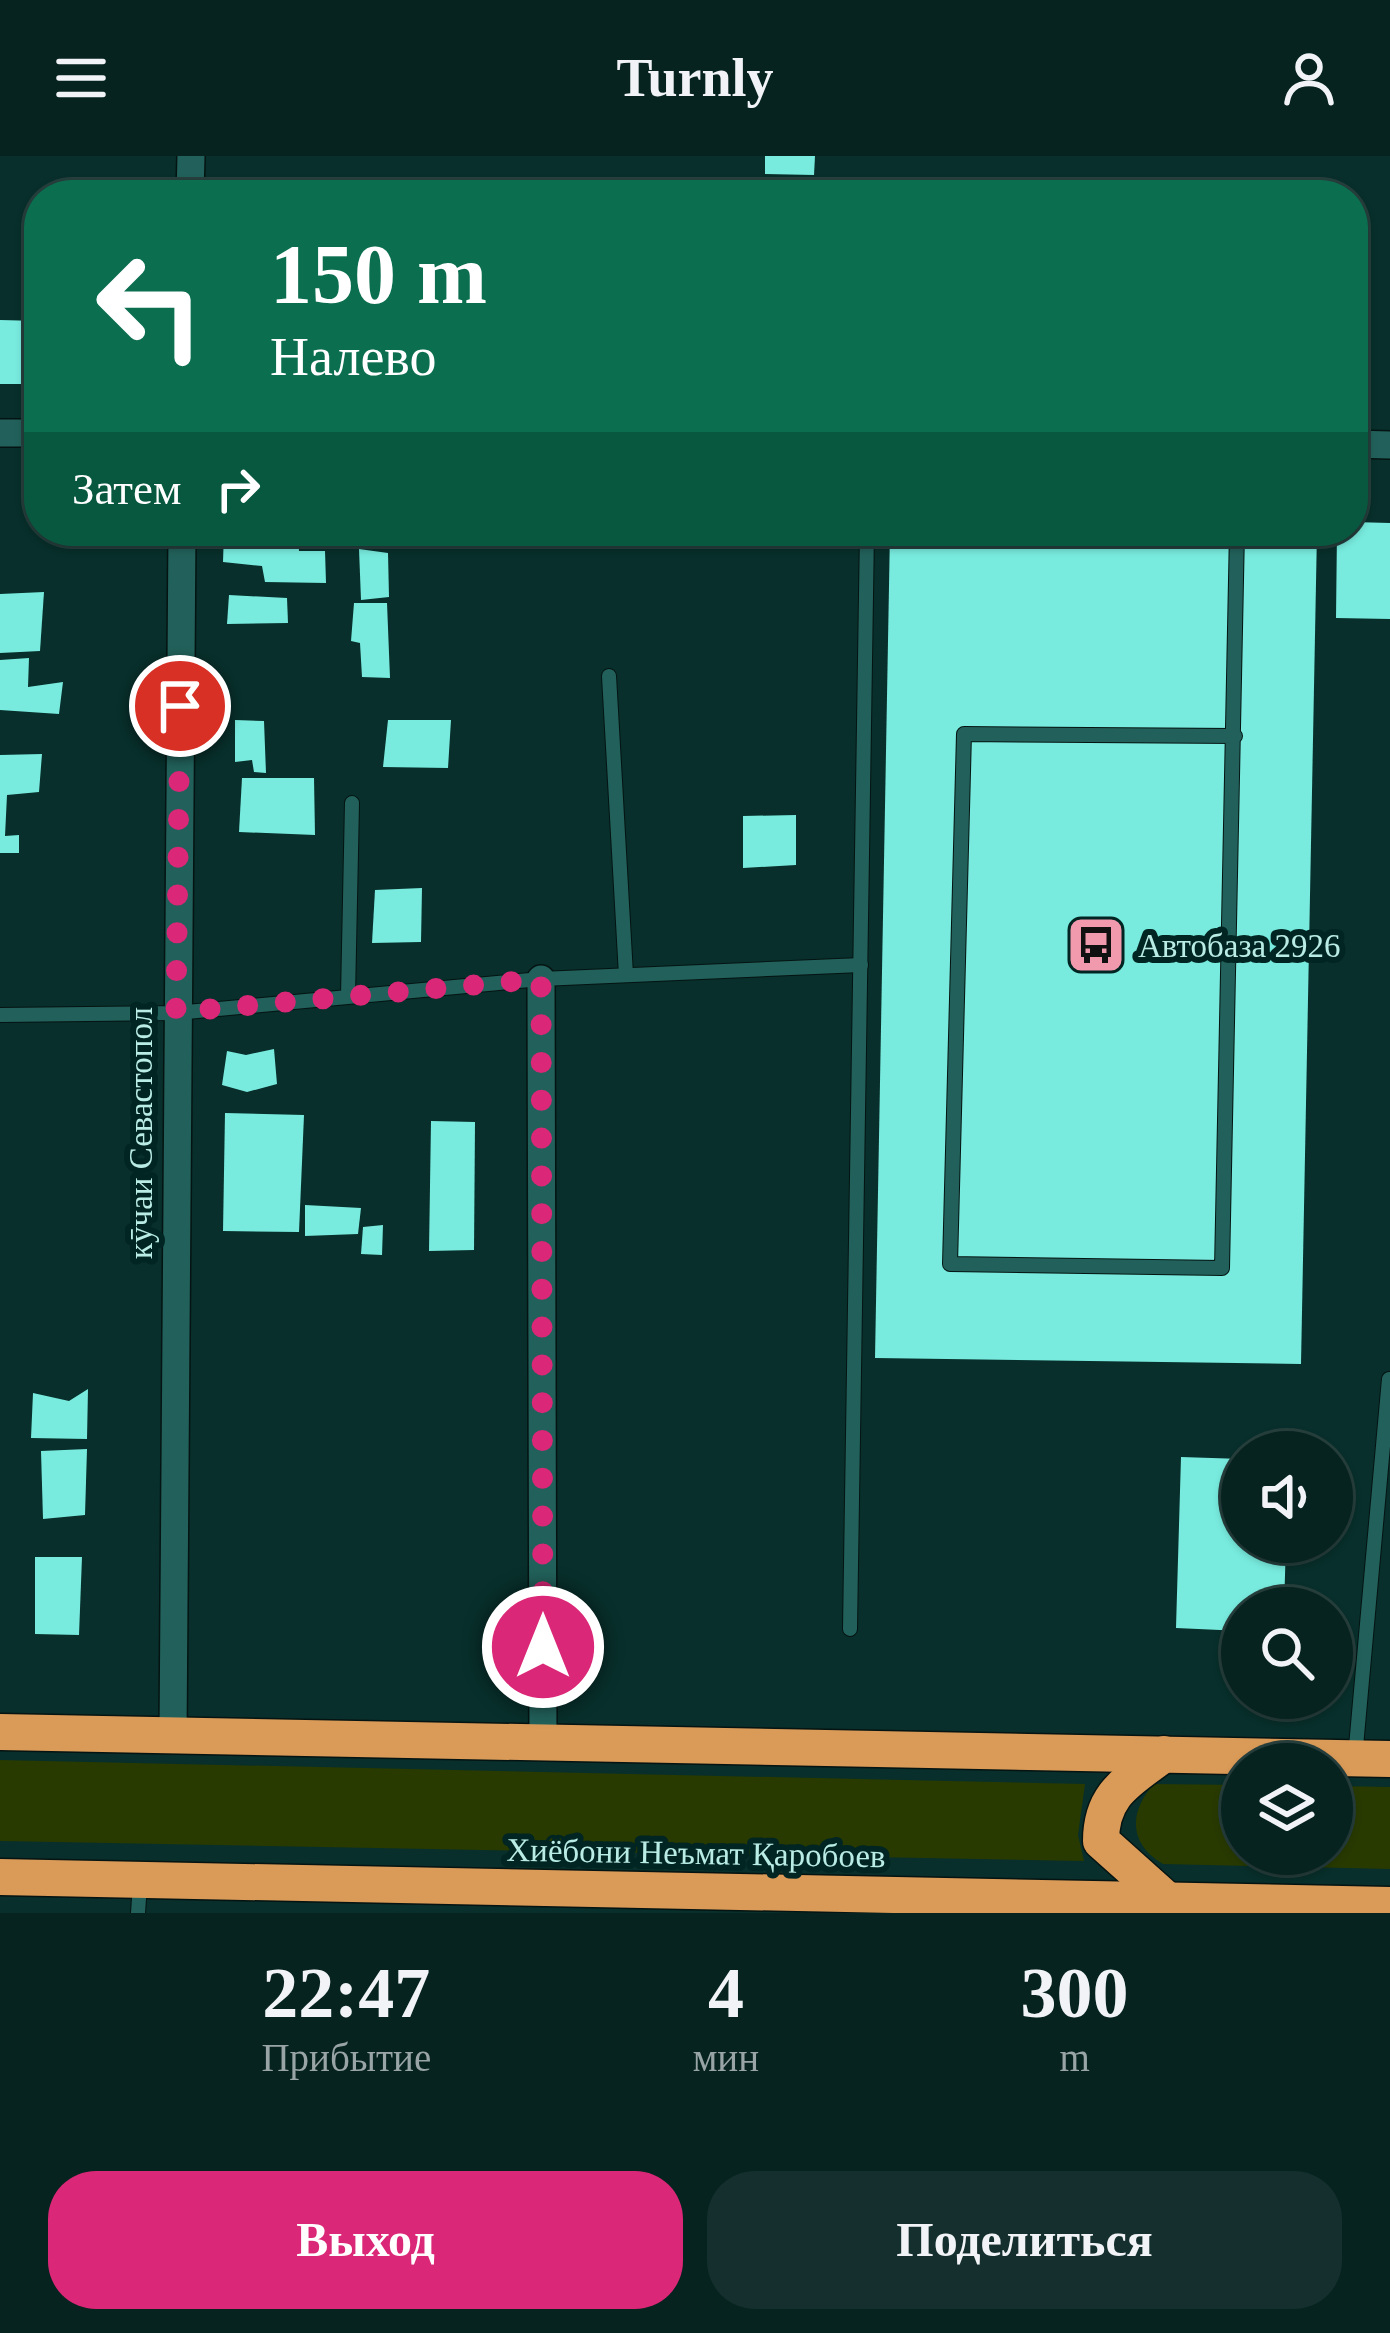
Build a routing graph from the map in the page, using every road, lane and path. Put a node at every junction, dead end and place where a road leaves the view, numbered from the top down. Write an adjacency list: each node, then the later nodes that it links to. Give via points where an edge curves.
1 (182, 546): 11 (street, кӯчаи Севастопол)
2 (867, 546): 7 (lane)
3 (1237, 546): 5 (lane)
4 (609, 676): 8 (lane)
5 (1235, 736): 5 (lane, via 1222,1268 950,1264 964,734)
6 (352, 803): 10 (lane)
7 (861, 965): 8 (lane); 14 (lane)
8 (626, 975): 9 (lane)
9 (541, 979): 10 (lane); 17 (street)
10 (348, 996): 11 (lane)
11 (176, 1012): 12 (lane); 16 (street, кӯчаи Севастопол)
12 (0, 1015)
13 (1389, 1379): 19 (lane)
14 (850, 1629)
15 (0, 1732): 16 (highway)
16 (173, 1736): 17 (highway)
17 (543, 1742): 18 (highway)
18 (1164, 1754): 19 (highway); 22 (highway, via 1101,1812 1101,1841)
19 (1372, 1758)
20 (0, 1876): 21 (highway, Хиёбони Неъмат Қаробоев)
21 (140, 1896): 22 (highway, Хиёбони Неъмат Қаробоев)
22 (1168, 1900): 23 (highway, Хиёбони Неъмат Қаробоев)
23 (1381, 1908)

